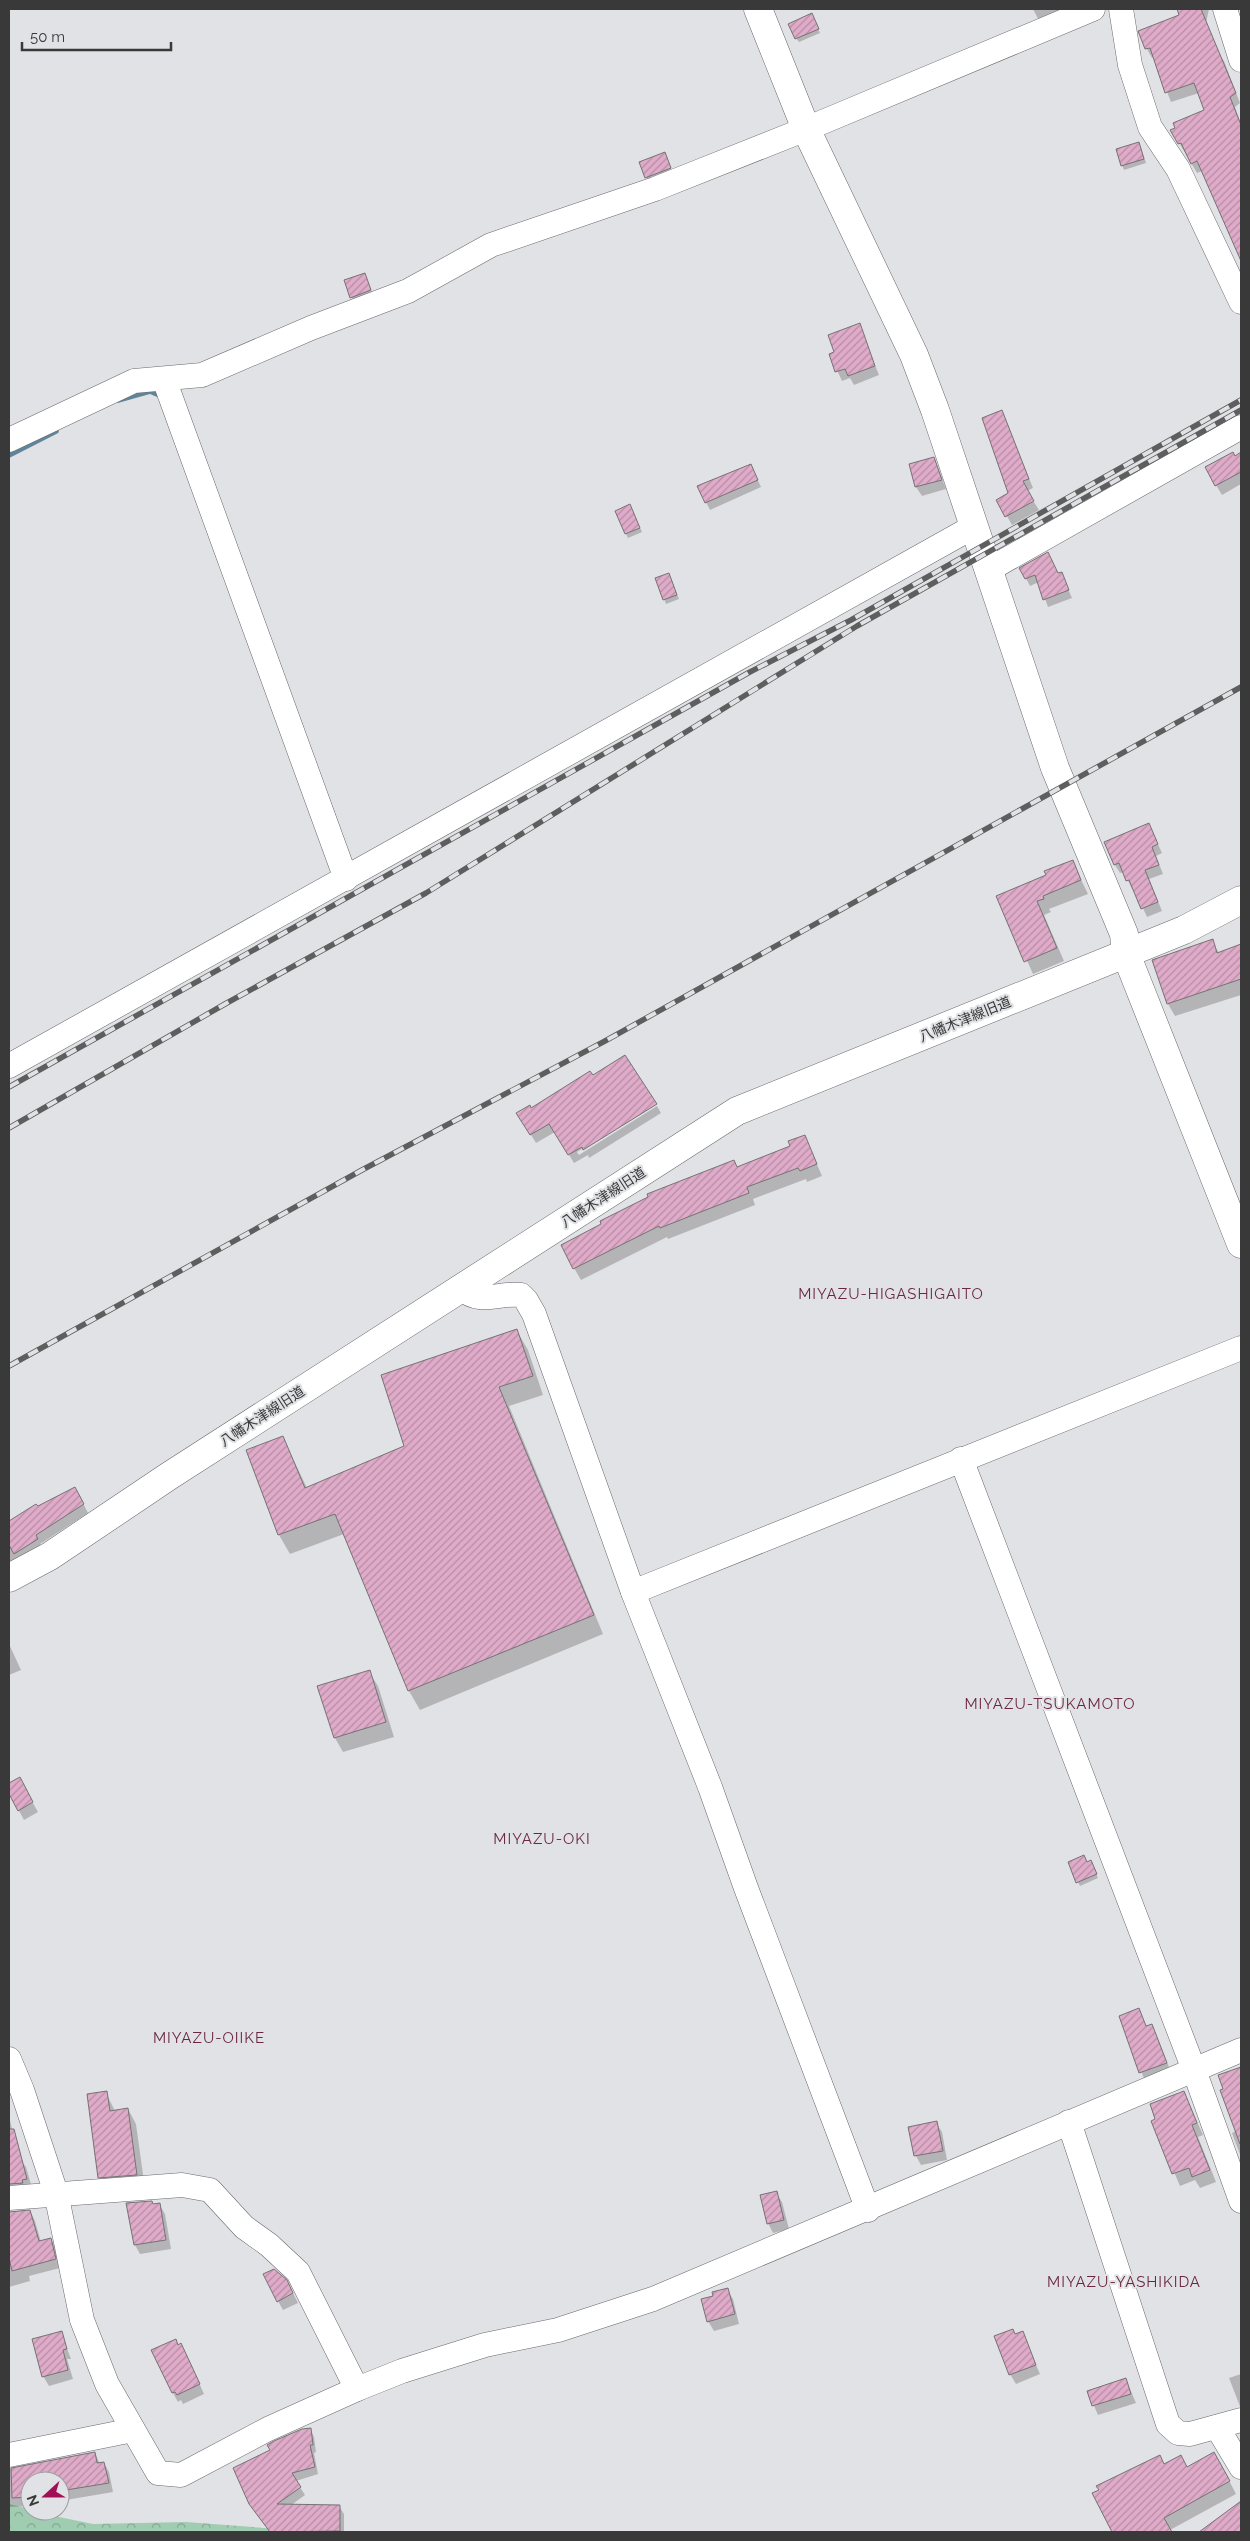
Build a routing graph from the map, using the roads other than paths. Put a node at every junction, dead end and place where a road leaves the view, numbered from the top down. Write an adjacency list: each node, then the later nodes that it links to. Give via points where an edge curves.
1 (758, 9): 6 (street)
2 (1093, 9): 6 (street)
3 (1121, 9): 7 (street, via 1130,65 1150,127 1178,169)
4 (1225, 9): 5 (street)
5 (1241, 60)
6 (806, 130): 8 (street, via 655,190 491,245 408,291 202,375); 11 (street, via 914,355)
7 (1241, 302)
8 (164, 378): 10 (street, via 134,381); 13 (street)
9 (1241, 427): 12 (street)
10 (9, 440)
11 (973, 527): 12 (street); 13 (street)
12 (988, 570): 15 (street, via 1055,768 1124,934)
13 (346, 879): 16 (street)
14 (1241, 900): 15 (street, 八幡木津線旧道, via 1184,930)
15 (1126, 954): 17 (street); 18 (street, 八幡木津線旧道, via 736,1111)
16 (9, 1066)
17 (1241, 1244)
18 (460, 1288): 21 (street, 八幡木津線旧道, via 50,1556); 22 (street, via 470,1297 521,1295 534,1314)
19 (1241, 1348): 20 (street)
20 (961, 1459): 22 (street); 25 (street)
21 (9, 1578)
22 (633, 1592): 30 (street, via 710,1787)
23 (1241, 2050): 25 (street)
24 (9, 2059): 27 (street)
25 (1194, 2070): 26 (street); 29 (street)
26 (1069, 2122): 30 (street); 33 (street, via 1168,2424 1178,2433)
27 (56, 2193): 28 (street); 31 (street, via 182,2185 210,2190 244,2227 298,2272); 34 (street, via 82,2320 107,2384)
28 (9, 2198)
29 (1241, 2201)
30 (868, 2210): 31 (street, via 653,2299 558,2330 485,2345)
31 (357, 2389): 34 (street, via 268,2429 181,2475 158,2473)
32 (1241, 2420): 33 (street)
33 (1217, 2427): 36 (street)
34 (133, 2430): 35 (street)
35 (9, 2455)
36 (1241, 2467)

